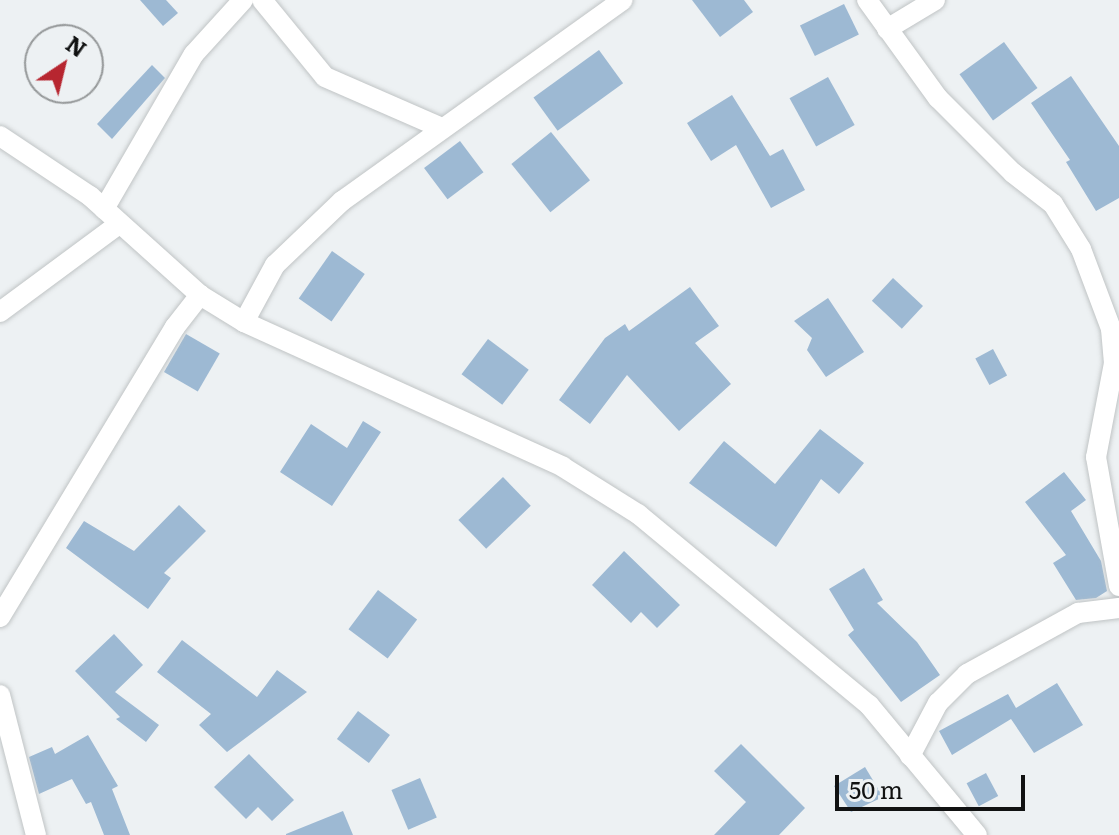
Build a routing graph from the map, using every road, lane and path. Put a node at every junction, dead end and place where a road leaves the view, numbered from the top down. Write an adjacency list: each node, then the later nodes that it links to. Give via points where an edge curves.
1 (243, 0): 9 (street, via 194,54)
2 (262, 0): 7 (street, via 325,77)
3 (623, 0): 7 (street)
4 (867, 0): 6 (street)
5 (935, 0): 6 (street)
6 (887, 29): 14 (street, via 938,98 1013,173 1053,204 1081,249 1111,329 1114,363 1096,457)
7 (442, 128): 13 (street, via 342,201 275,265)
8 (0, 136): 9 (street)
9 (104, 209): 10 (street)
10 (119, 224): 11 (street); 12 (street)
11 (200, 295): 13 (street); 16 (street, via 16,583)
12 (0, 312)
13 (244, 322): 18 (street, via 563,467 638,514 869,705)
14 (1119, 586)
15 (1119, 608): 18 (street, via 1078,613 967,674 938,703)
16 (0, 617)
17 (0, 695): 19 (street)
18 (910, 756): 20 (street)
19 (36, 835)
20 (977, 835)

